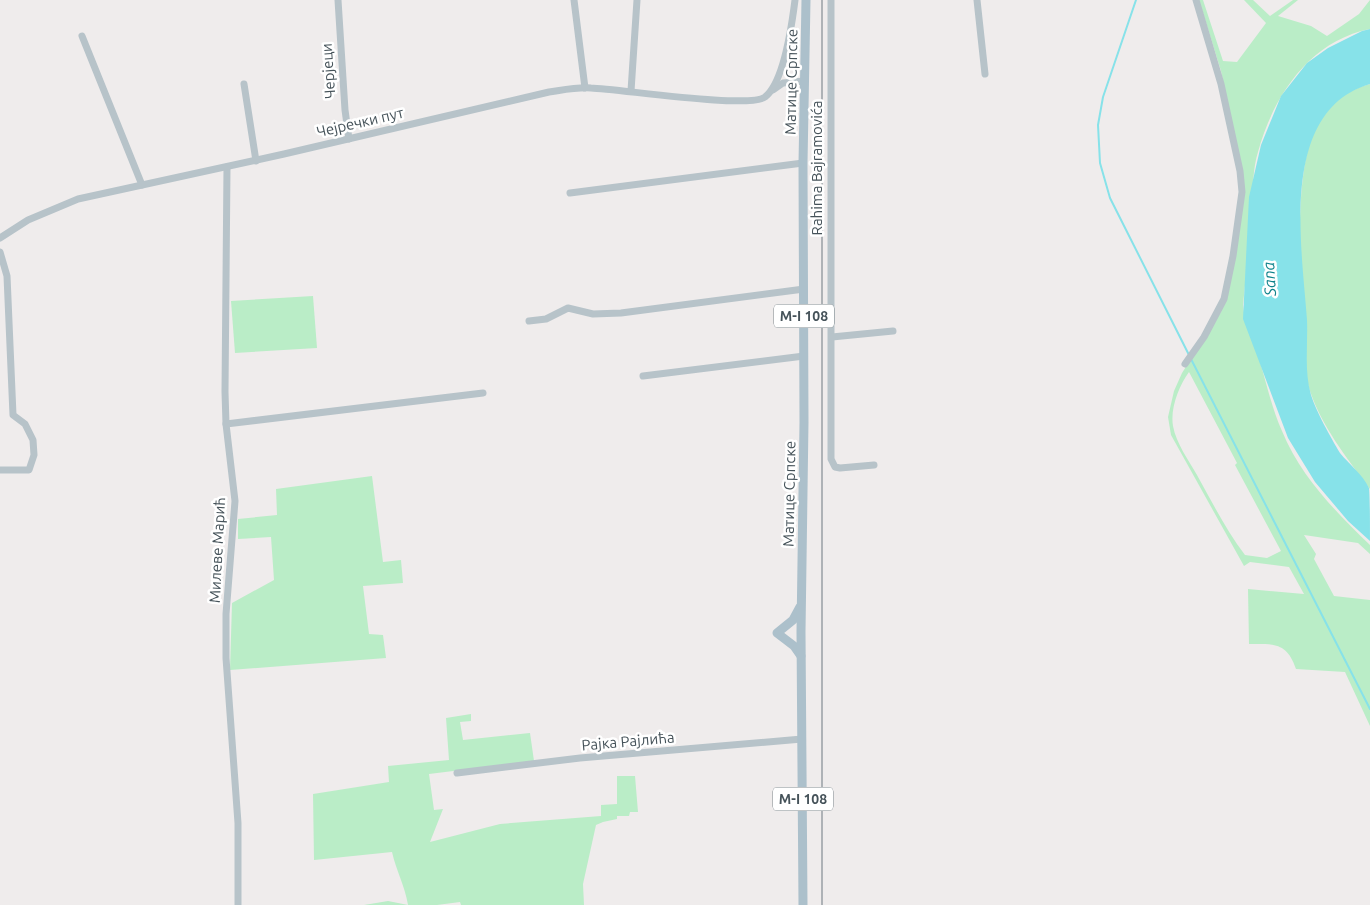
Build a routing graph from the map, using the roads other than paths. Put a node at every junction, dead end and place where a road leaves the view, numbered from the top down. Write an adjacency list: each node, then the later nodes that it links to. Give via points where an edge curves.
1 (338, 0): 16 (street, Черјеци)
2 (574, 0): 13 (street)
3 (637, 0): 15 (street)
4 (795, 0): 14 (street, via 787,44)
5 (806, 0): 11 (main road, Матице Српске / M-I 108)
6 (830, 0): 27 (street, Rahima Bajramovića)
7 (977, 0): 10 (street)
8 (1196, 0): 29 (street, via 1221,84 1242,192 1224,299)
9 (82, 36): 20 (street)
10 (985, 74)
11 (804, 80): 14 (street, Чејречки пут, via 783,83); 18 (main road, Матице Српске / M-I 108)
12 (244, 84): 17 (street)
13 (585, 88): 15 (street, Чејречки пут); 16 (street, Чејречки пут, via 549,92)
14 (773, 90): 15 (street, Чејречки пут, via 754,101)
15 (631, 91)
16 (349, 139): 17 (street, Чејречки пут)
17 (256, 161): 19 (street, Чејречки пут)
18 (803, 164): 21 (street); 24 (main road, Матице Српске / M-I 108)
19 (227, 167): 20 (street, Чејречки пут); 32 (street, Милеве Мaрић)
20 (142, 185): 22 (street, Чејречки пут, via 67,202 28,220)
21 (570, 193)
22 (0, 238)
23 (0, 252): 34 (street, via 6,276 13,415 27,427 34,448 29,470)
24 (804, 289): 25 (street, via 594,314 568,308 546,319); 28 (main road, Матице Српске / M-I 108)
25 (529, 321)
26 (893, 331): 27 (street)
27 (832, 337): 33 (street, Rahima Bajramovića, via 831,459 835,467 840,468)
28 (804, 356): 30 (street); 35 (main road, Матице Српске / M-I 108)
29 (1186, 364)
30 (643, 376)
31 (483, 393): 32 (street)
32 (226, 424): 39 (street, Милеве Мaрић, via 235,501 226,614 226,658 238,823)
33 (874, 465)
34 (0, 470)
35 (802, 603): 36 (main road, Матице Српске / M-I 108); 36 (main road, via 793,620 777,633 794,646)
36 (802, 659): 37 (main road, M-I 108)
37 (802, 739): 38 (street, Рајка Рајлића, via 580,758); 40 (main road, M-I 108)
38 (457, 774)
39 (238, 905)
40 (803, 905)

